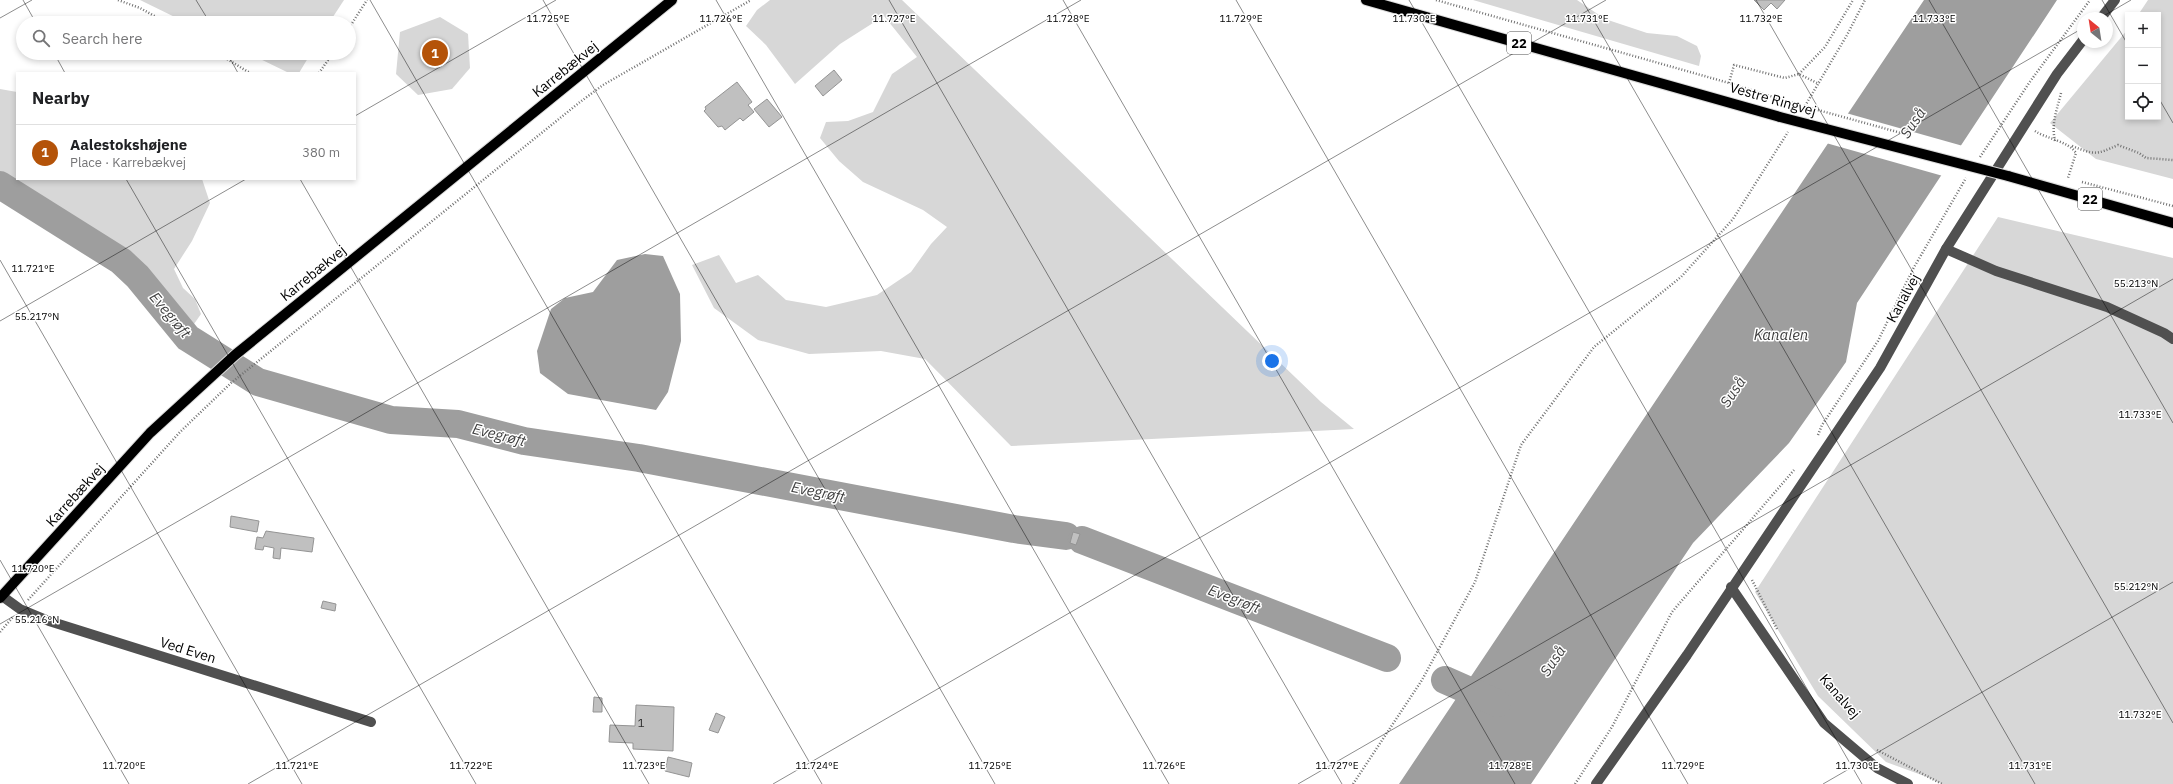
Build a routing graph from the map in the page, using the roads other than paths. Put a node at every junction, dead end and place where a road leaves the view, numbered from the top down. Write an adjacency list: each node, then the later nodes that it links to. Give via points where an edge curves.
1 (672, 0): 10 (main road, Karrebækvej, via 219,369 150,433)
2 (1366, 0): 6 (main road, Vestre Ringvej / 22, bridge)
3 (2115, 0): 4 (street)
4 (2106, 12)
5 (2077, 48): 7 (street, Kanalvej, via 2056,74)
6 (2173, 223)
7 (1946, 249): 8 (street, via 1996,271 2107,307); 9 (street, Kanalvej, via 1880,368)
8 (2173, 339)
9 (1731, 587): 12 (street, Kanalvej, via 1687,655); 13 (street, via 1824,723 1878,768)
10 (1, 597): 11 (street, Ved Even, via 20,609 50,621)
11 (371, 722)
12 (1596, 784)
13 (1908, 784)

